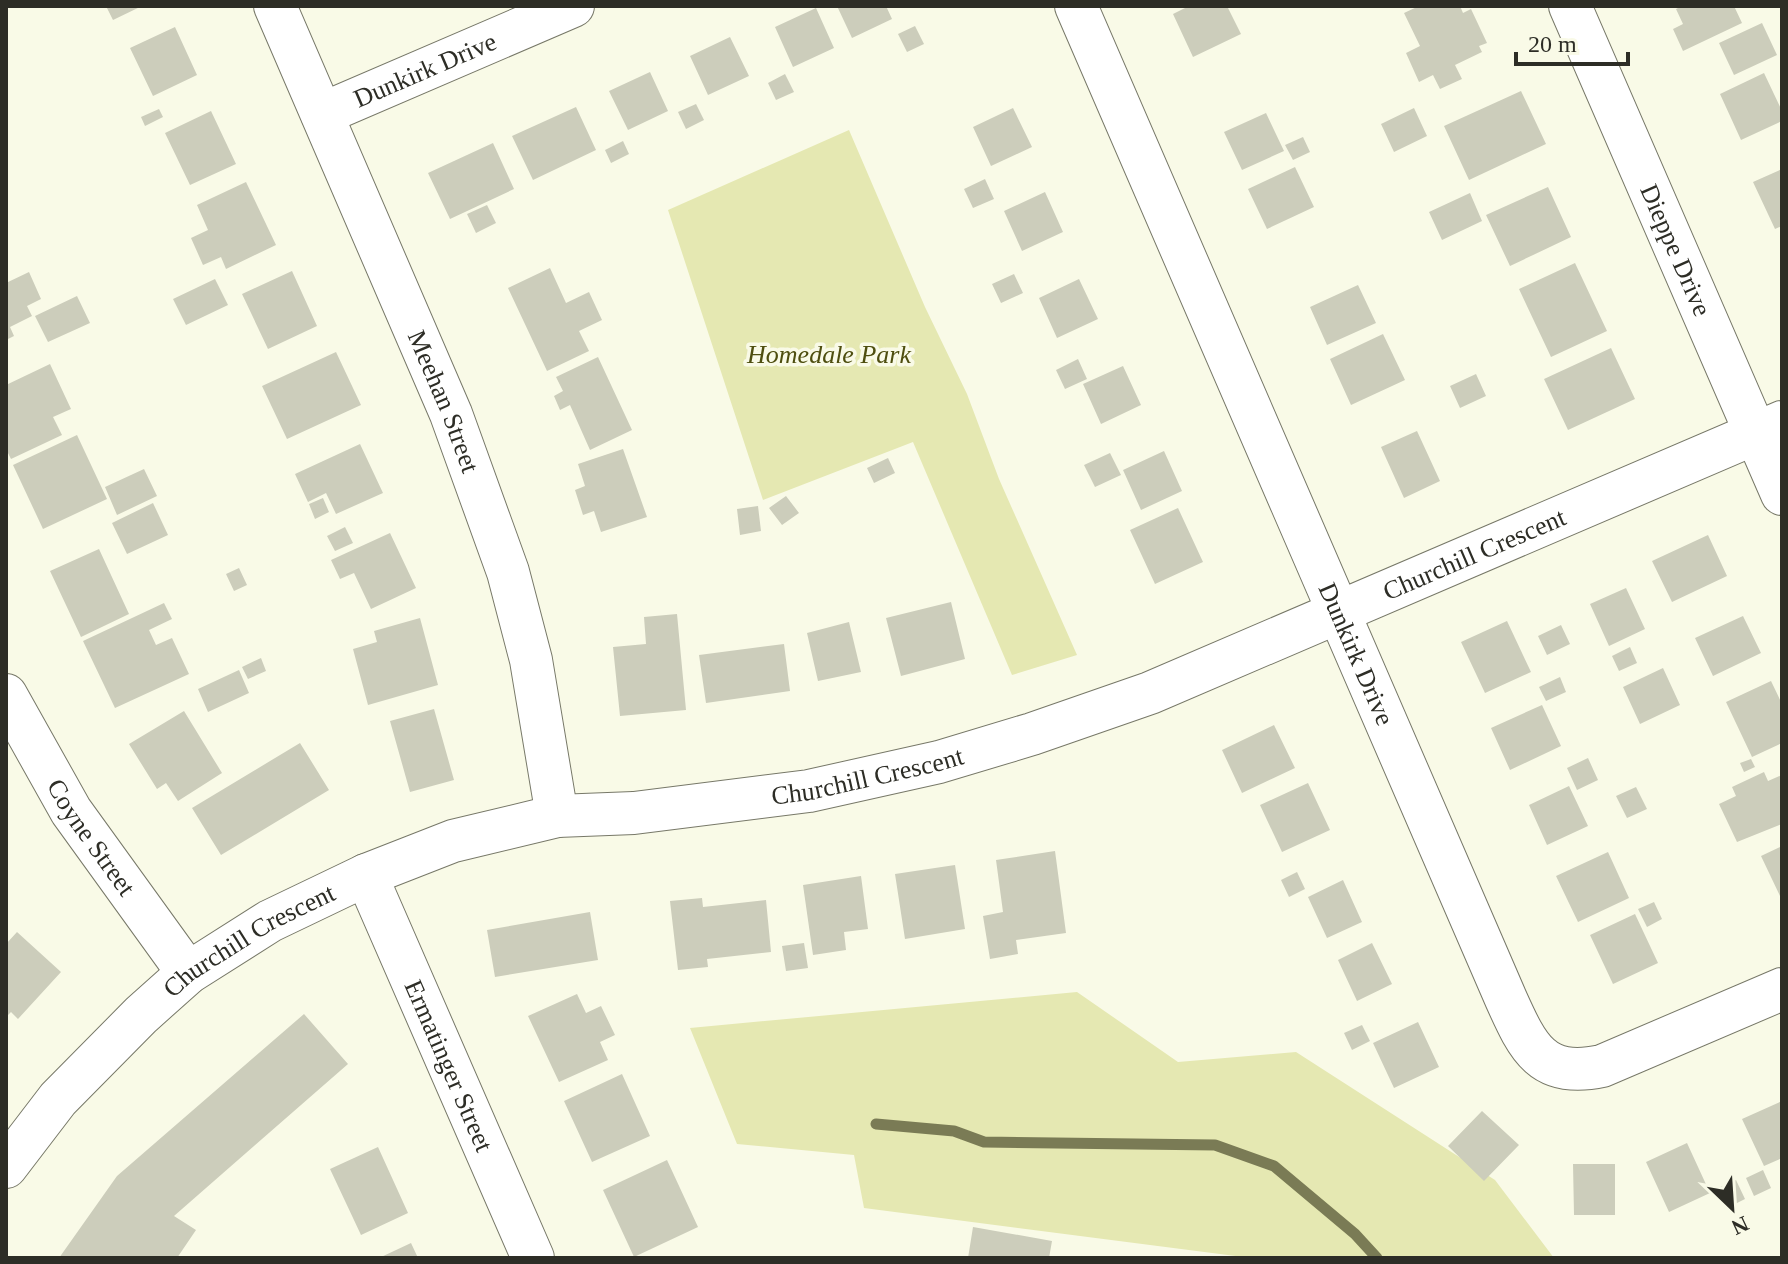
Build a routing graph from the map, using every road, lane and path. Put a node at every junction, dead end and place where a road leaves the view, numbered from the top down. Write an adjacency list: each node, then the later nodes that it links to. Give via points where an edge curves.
1 (275, 6): 5 (street, Meehan Street)
2 (573, 6): 5 (street, Dunkirk Drive)
3 (1076, 6): 8 (street, Dunkirk Drive)
4 (1570, 6): 6 (street, Dieppe Drive)
5 (322, 114): 10 (street, Meehan Street, via 451,414 508,572 531,660)
6 (1769, 428): 7 (street, Dieppe Drive); 8 (street, Churchill Crescent)
7 (1782, 494)
8 (1340, 612): 10 (street, Churchill Crescent, via 1125,702 939,762 760,799); 13 (street, Dunkirk Drive, via 1520,1030 1544,1060 1571,1071 1602,1066)
9 (6, 695): 12 (street, Coyne Street, via 71,811)
10 (557, 816): 11 (street, Churchill Crescent, via 453,841)
11 (366, 875): 12 (street, Churchill Crescent, via 270,921); 15 (street, Ermatinger Street)
12 (188, 973): 14 (street, Churchill Crescent, via 58,1099)
13 (1782, 989)
14 (6, 1167)
15 (533, 1258)

